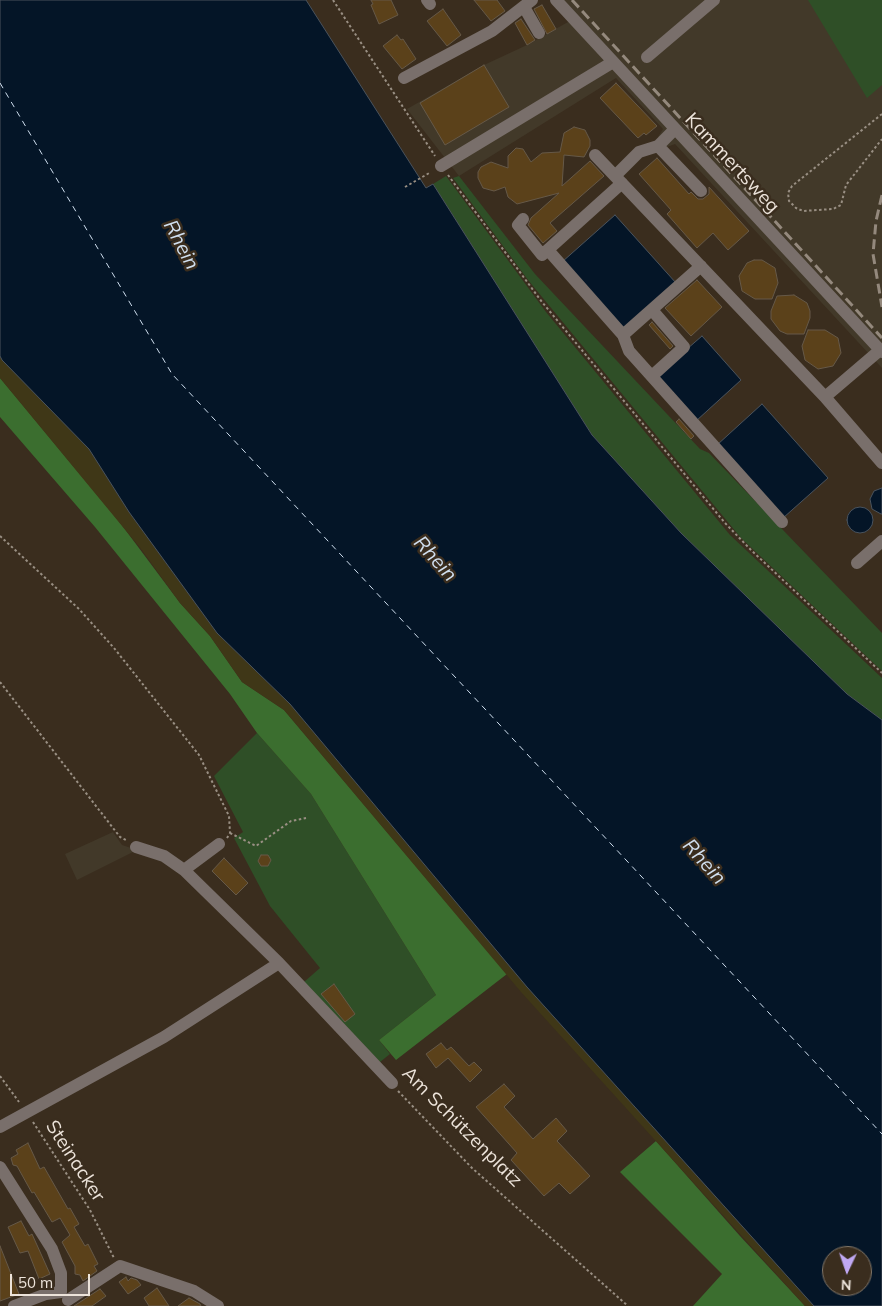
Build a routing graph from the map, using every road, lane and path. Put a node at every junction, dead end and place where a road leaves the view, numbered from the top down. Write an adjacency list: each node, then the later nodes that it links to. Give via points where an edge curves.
1 (333, 0): 14 (path)
2 (556, 0): 7 (street, Kammertsweg)
3 (714, 0): 6 (street)
4 (528, 3): 5 (street); 8 (street, via 492,31)
5 (539, 33)
6 (647, 56)
7 (613, 62): 10 (street, Kammertsweg); 14 (street)
8 (404, 78)
9 (882, 114): 11 (path, via 792,186 788,192 789,201 802,211 833,209 841,205 846,185)
10 (675, 129): 12 (street); 23 (street, Kammertsweg)
11 (882, 140)
12 (658, 146): 15 (street, via 640,152); 17 (street)
13 (595, 155): 15 (street)
14 (442, 166): 16 (path); 31 (path, via 542,302 725,523)
15 (618, 179): 19 (street); 20 (street)
16 (405, 187)
17 (701, 191)
18 (523, 219): 19 (street, via 518,226 542,255)
19 (548, 250): 22 (street)
20 (701, 266): 21 (street); 25 (street)
21 (652, 310): 22 (street); 24 (street, via 684,347)
22 (623, 335): 24 (street, via 629,352)
23 (881, 351): 25 (street)
24 (652, 376): 27 (street)
25 (825, 397): 26 (street)
26 (882, 463)
27 (782, 522)
28 (0, 536): 34 (path, via 78,609 114,648 199,755 229,816)
29 (882, 541): 30 (street)
30 (857, 563)
31 (882, 673)
32 (0, 682): 36 (path, via 120,837)
33 (306, 818): 34 (path, via 291,821 256,846)
34 (230, 833): 35 (path)
35 (219, 844): 37 (street)
36 (136, 846): 37 (street, Am Schützenplatz, via 164,856)
37 (184, 870): 38 (street, Am Schützenplatz)
38 (279, 963): 40 (street, Am Schützenplatz); 41 (street, via 164,1037)
39 (0, 1076): 41 (path, Steinacker)
40 (392, 1084): 48 (path, Am Schützenplatz, via 472,1168)
41 (27, 1112): 42 (street); 44 (path, Steinacker, via 90,1210)
42 (0, 1127)
43 (0, 1167): 45 (street, via 48,1242 61,1273)
44 (120, 1266): 45 (street); 47 (street, via 194,1292)
45 (67, 1299): 46 (street, via 46,1294)
46 (14, 1306)
47 (218, 1306)
48 (628, 1306)

